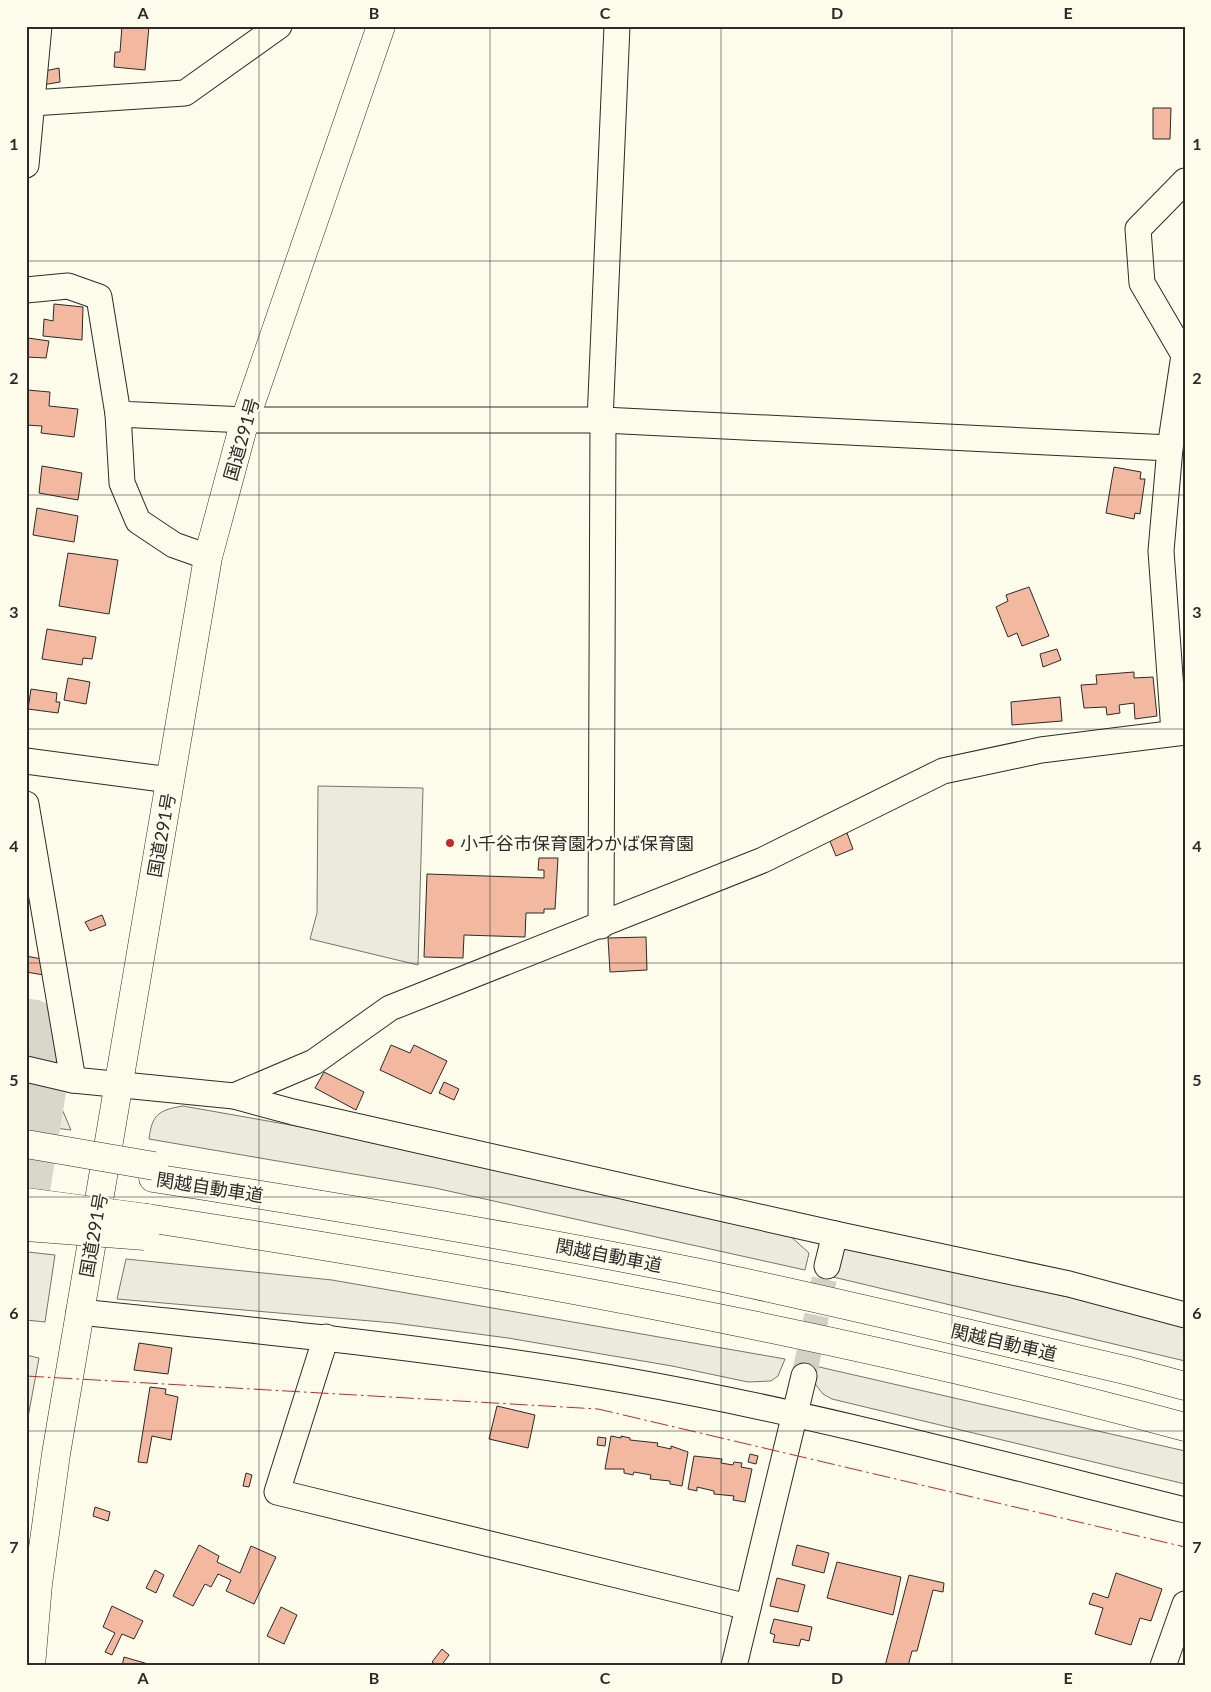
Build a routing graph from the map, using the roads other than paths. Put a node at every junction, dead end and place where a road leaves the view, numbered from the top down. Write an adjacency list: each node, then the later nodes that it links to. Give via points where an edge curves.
1 (39, 26): 5 (street)
2 (279, 26): 5 (street, via 185,93)
3 (381, 26): 11 (highway, 国道291号)
4 (617, 26): 12 (street)
5 (32, 103): 6 (street)
6 (26, 165)
7 (1185, 181): 9 (street, via 1138,229 1142,283)
8 (26, 290): 10 (street, via 68,286 99,297)
9 (1184, 355): 13 (street)
10 (118, 414): 11 (street); 14 (street, via 122,483 138,521 174,545)
11 (245, 420): 12 (street); 14 (highway, 国道291号)
12 (602, 421): 13 (street); 19 (street)
13 (1170, 448): 15 (street, via 1161,551)
14 (208, 556): 17 (highway, 国道291号)
15 (1180, 732): 19 (street, via 1042,750 943,771 763,860)
16 (26, 762): 17 (street)
17 (170, 780): 22 (highway, 国道291号)
18 (26, 804): 21 (street)
19 (601, 926): 23 (street, via 390,1008 314,1062)
20 (26, 1069): 21 (street)
21 (73, 1080): 22 (street)
22 (119, 1083): 23 (street); 32 (highway, 国道291号)
23 (234, 1096): 30 (street)
24 (26, 1144): 26 (highway, bridge)
25 (26, 1160): 26 (highway, 関越自動車道)
26 (154, 1172): 36 (highway, 関越自動車道, via 716,1277)
27 (26, 1202): 29 (highway, bridge)
28 (26, 1227): 29 (highway, bridge)
29 (146, 1227): 38 (highway, via 323,1246 689,1312 895,1357)
30 (835, 1234): 31 (street); 33 (street, via 1069,1284)
31 (827, 1266)
32 (79, 1312): 34 (street); 40 (highway, 国道291号)
33 (1185, 1315)
34 (326, 1337): 37 (street, via 627,1381); 42 (street, via 277,1492)
35 (804, 1376): 37 (street)
36 (1185, 1386)
37 (796, 1413): 39 (street); 42 (street)
38 (1185, 1427)
39 (1185, 1510)
40 (32, 1591): 43 (highway, 国道291号)
41 (1185, 1604): 45 (street)
42 (748, 1607): 44 (street)
43 (31, 1666)
44 (734, 1666)
45 (1163, 1666)

